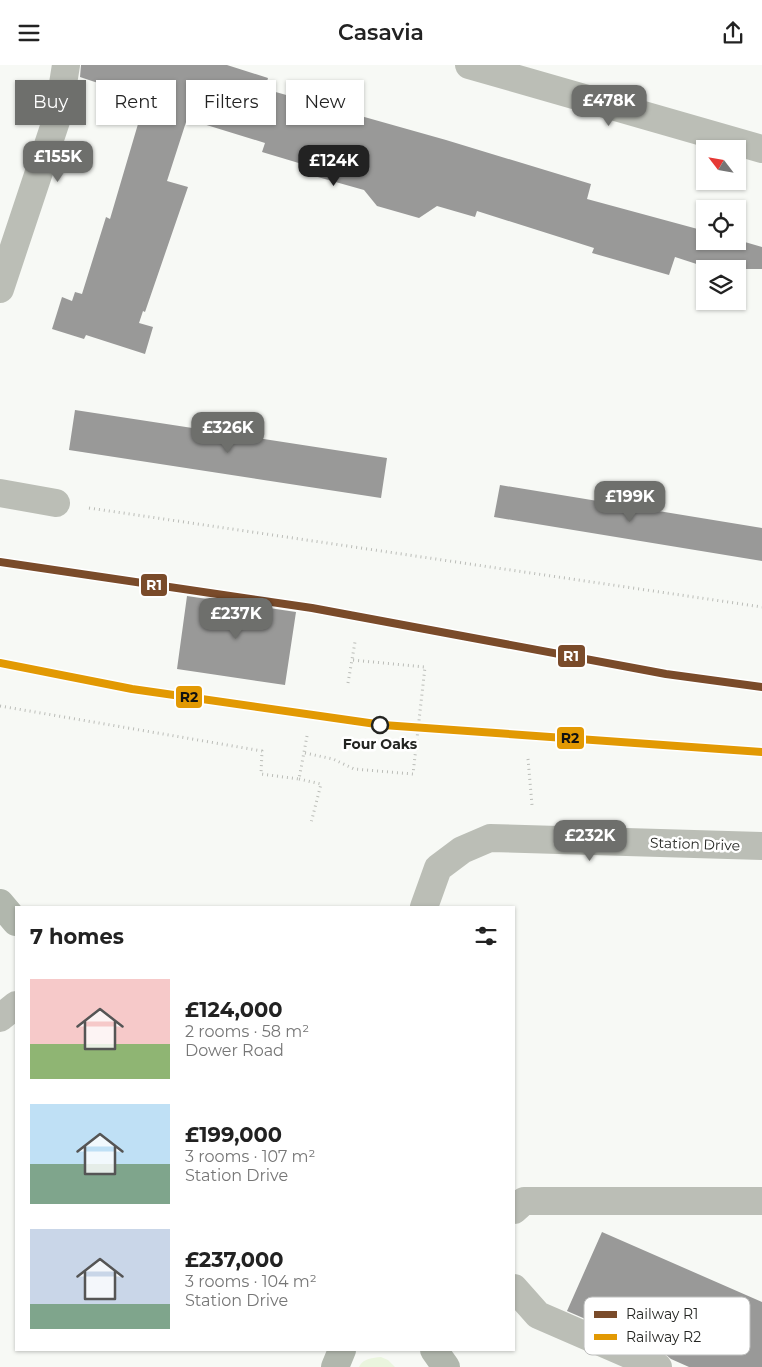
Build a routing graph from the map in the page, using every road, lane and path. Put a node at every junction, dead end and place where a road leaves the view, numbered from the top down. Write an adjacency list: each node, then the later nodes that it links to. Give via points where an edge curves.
1 (66, 65): 4 (street, via 58,115)
2 (469, 65): 3 (street)
3 (762, 149)
4 (6, 248): 5 (street)
5 (0, 289)
6 (0, 493): 7 (street)
7 (56, 503): 8 (path)
8 (762, 607)
9 (355, 642): 10 (path)
10 (352, 660): 11 (path); 14 (path, via 425,667 413,775 354,769 333,759)
11 (348, 683)
12 (0, 707): 16 (path, via 262,751 261,774)
13 (307, 736): 14 (path)
14 (305, 753): 16 (path)
15 (528, 759): 18 (path)
16 (299, 779): 17 (path, via 321,784)
17 (311, 823)
18 (535, 838): 19 (street, Station Drive); 21 (street, Station Drive, via 490,838 462,849 438,868)
19 (762, 846)
20 (0, 903): 22 (main road)
21 (424, 906)
22 (15, 921)
23 (15, 1006): 24 (street)
24 (0, 1018)
25 (762, 1201): 26 (street, via 524,1201)
26 (515, 1209)
27 (515, 1289): 28 (street, via 538,1315)
28 (584, 1335)
29 (435, 1351): 31 (main road)
30 (630, 1355): 32 (street)
31 (446, 1367)
32 (658, 1367)

